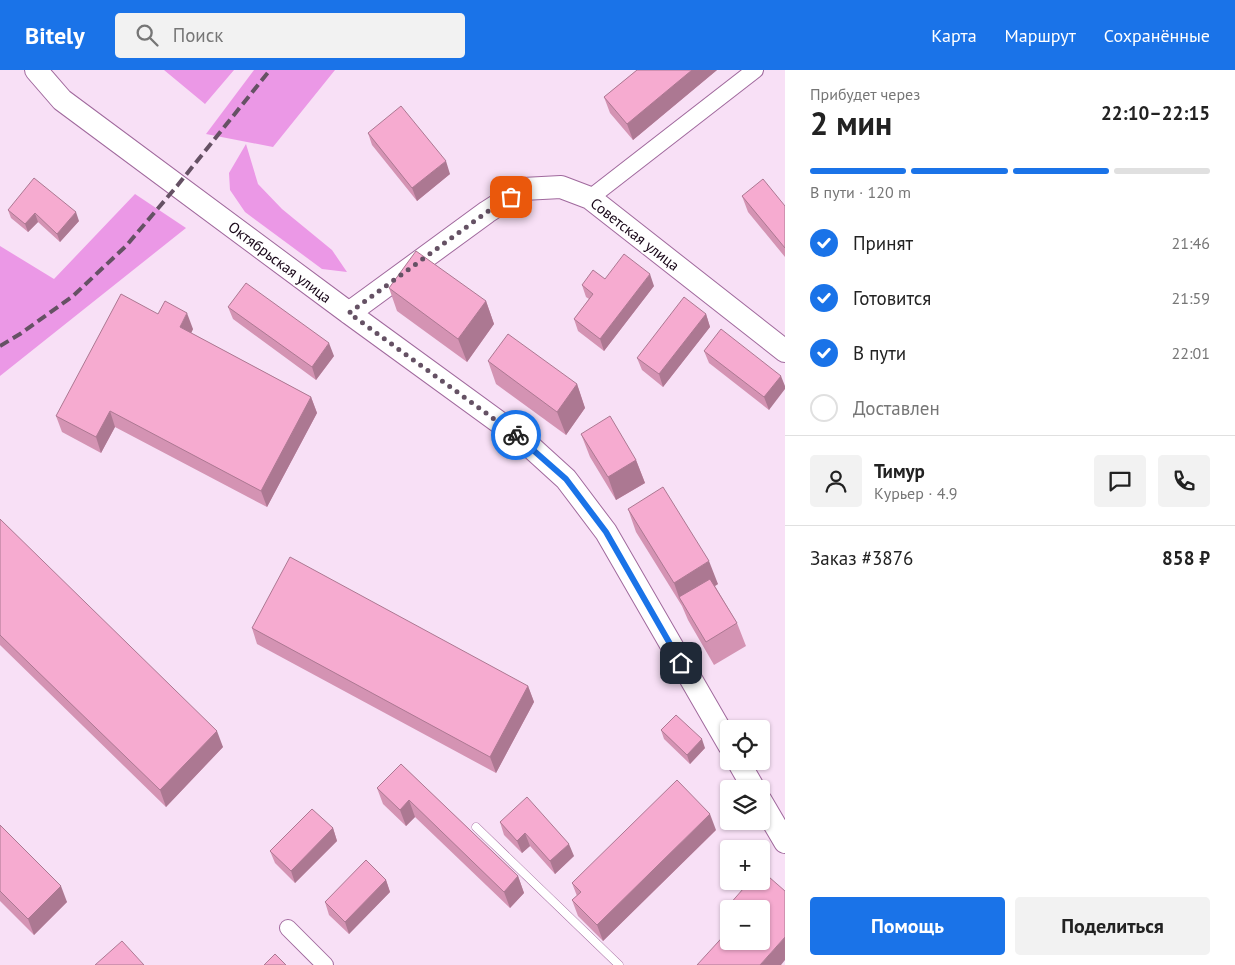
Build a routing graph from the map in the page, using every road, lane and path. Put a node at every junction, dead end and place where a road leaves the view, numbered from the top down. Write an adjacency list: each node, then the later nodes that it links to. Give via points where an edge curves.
1 (36, 70): 4 (main road, Октябрьская улица, via 62,100)
2 (755, 70): 3 (street)
3 (590, 198): 4 (main road, Советская улица, via 561,186 523,189); 5 (main road, Советская улица)
4 (349, 313): 6 (main road, Октябрьская улица, via 522,439 566,479 606,532)
5 (785, 351)
6 (720, 729)
7 (770, 816): 9 (main road)
8 (476, 827): 12 (lane)
9 (785, 842)
10 (288, 928): 11 (street)
11 (324, 965)
12 (619, 965)

